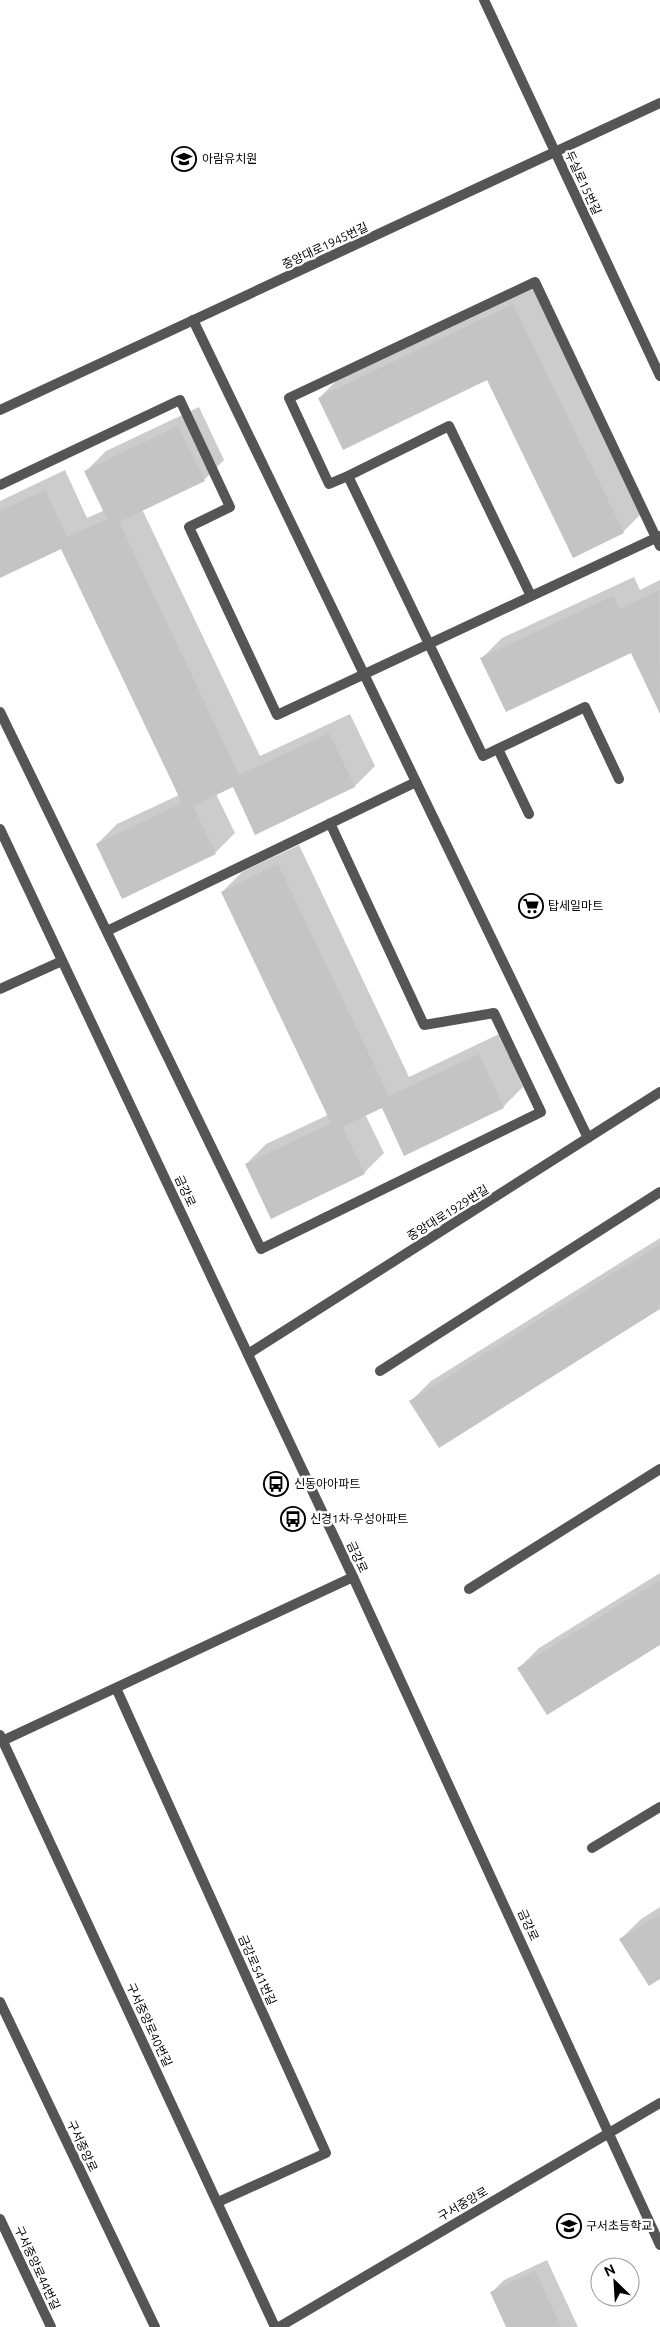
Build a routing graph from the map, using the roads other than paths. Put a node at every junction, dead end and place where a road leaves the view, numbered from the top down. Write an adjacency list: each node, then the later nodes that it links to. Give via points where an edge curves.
1 (484, 0): 3 (street, 두실로15번길)
2 (660, 103): 3 (street, 중앙대로1945번길)
3 (555, 152): 4 (street, 중앙대로1945번길); 5 (street, 두실로15번길)
4 (193, 320): 6 (street, 중앙대로1945번길); 12 (street)
5 (660, 376)
6 (0, 410)
7 (348, 476): 9 (street, via 329,484 289,398 535,282); 10 (street, via 449,426); 11 (street)
8 (0, 485): 12 (street, via 180,400 230,507 189,527 277,715)
9 (659, 540): 10 (street)
10 (531, 596): 11 (street)
11 (429, 643): 12 (street); 14 (street, via 483,756)
12 (364, 674): 16 (street)
13 (0, 712): 20 (street)
14 (498, 749): 15 (street, via 585,708); 17 (street)
15 (620, 779)
16 (416, 782): 18 (street); 24 (street)
17 (529, 814)
18 (330, 823): 20 (street); 20 (street, via 424,1025 494,1013 541,1112 261,1248)
19 (0, 829): 21 (street, 금강로)
20 (107, 931)
21 (62, 961): 22 (street); 26 (street, 금강로)
22 (0, 989)
23 (660, 1092): 24 (street, 중앙대로1929번길)
24 (588, 1138): 26 (street, 중앙대로1929번길)
25 (660, 1192): 27 (street)
26 (248, 1354): 29 (street, 금강로)
27 (380, 1371)
28 (660, 1469): 30 (street)
29 (353, 1577): 31 (street); 37 (street, 금강로)
30 (469, 1588)
31 (116, 1688): 32 (street); 38 (street, 금강로541번길, via 326,2153)
32 (1, 1739): 38 (street, 구서중앙로40번길)
33 (660, 1808): 34 (street)
34 (592, 1848)
35 (0, 2002): 42 (street, 구서중앙로)
36 (660, 2103): 37 (street, 구서중앙로)
37 (608, 2134): 40 (street, 금강로); 44 (street, 구서중앙로)
38 (218, 2202): 43 (street, 구서중앙로40번길)
39 (0, 2219): 41 (street, 구서중앙로44번길)
40 (660, 2245)
41 (51, 2327)
42 (155, 2327)
43 (275, 2327)
44 (279, 2327)

